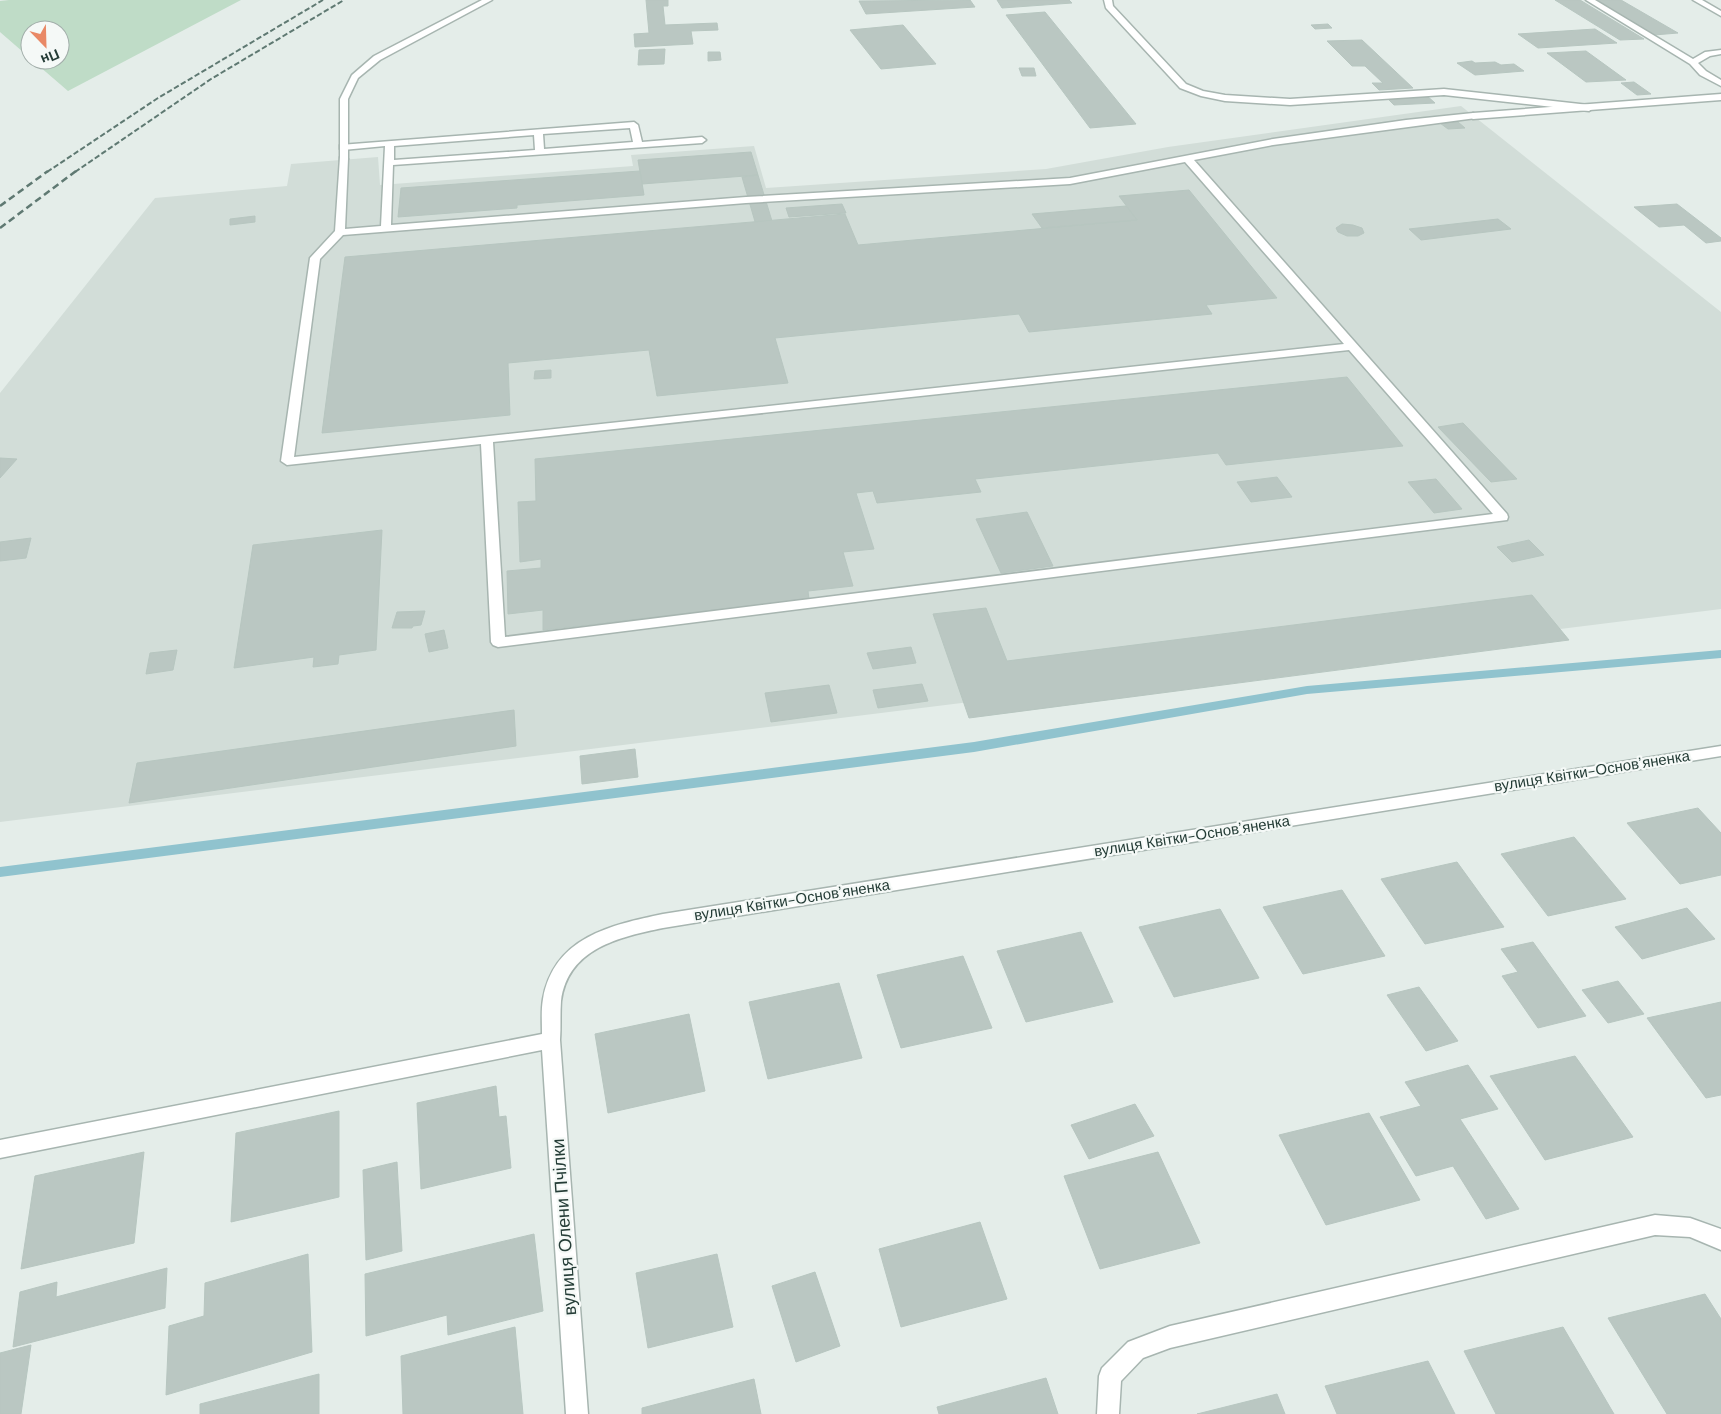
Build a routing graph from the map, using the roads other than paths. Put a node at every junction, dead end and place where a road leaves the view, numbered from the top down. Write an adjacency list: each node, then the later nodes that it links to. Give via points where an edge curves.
1 (488, 0): 15 (street, via 363,68 348,87 344,99)
2 (1108, 0): 10 (street, via 1109,6 1183,86 1201,93 1290,102 1444,92)
3 (1590, 0): 7 (street)
4 (1697, 0): 5 (street)
5 (1721, 14)
6 (1721, 52): 7 (street)
7 (1693, 62): 8 (street)
8 (1721, 84)
9 (1721, 98): 10 (street)
10 (1590, 108): 17 (street, via 1406,122)
11 (538, 132): 13 (street); 14 (street, via 634,125); 16 (street)
12 (702, 140): 14 (street)
13 (390, 143): 15 (street); 18 (street)
14 (638, 145): 16 (street)
15 (343, 147): 20 (street)
16 (540, 152): 18 (street)
17 (1188, 159): 19 (street, via 1070,181 746,200); 21 (street)
18 (389, 163): 19 (street)
19 (386, 229): 20 (street)
20 (340, 232): 22 (street, via 315,258 287,461)
21 (1352, 346): 22 (street); 22 (street, via 1502,517 498,642)
22 (487, 440)
23 (1721, 751): 24 (street, вулиця Квітки-Основʼяненка, via 615,931 589,942 560,977 552,1000)
24 (551, 1040): 25 (street); 27 (street, вулиця Олени Пчілки)
25 (0, 1149)
26 (1721, 1240): 28 (street, via 1682,1225 1655,1225 1170,1337 1136,1350 1110,1376)
27 (577, 1414)
28 (1108, 1414)

